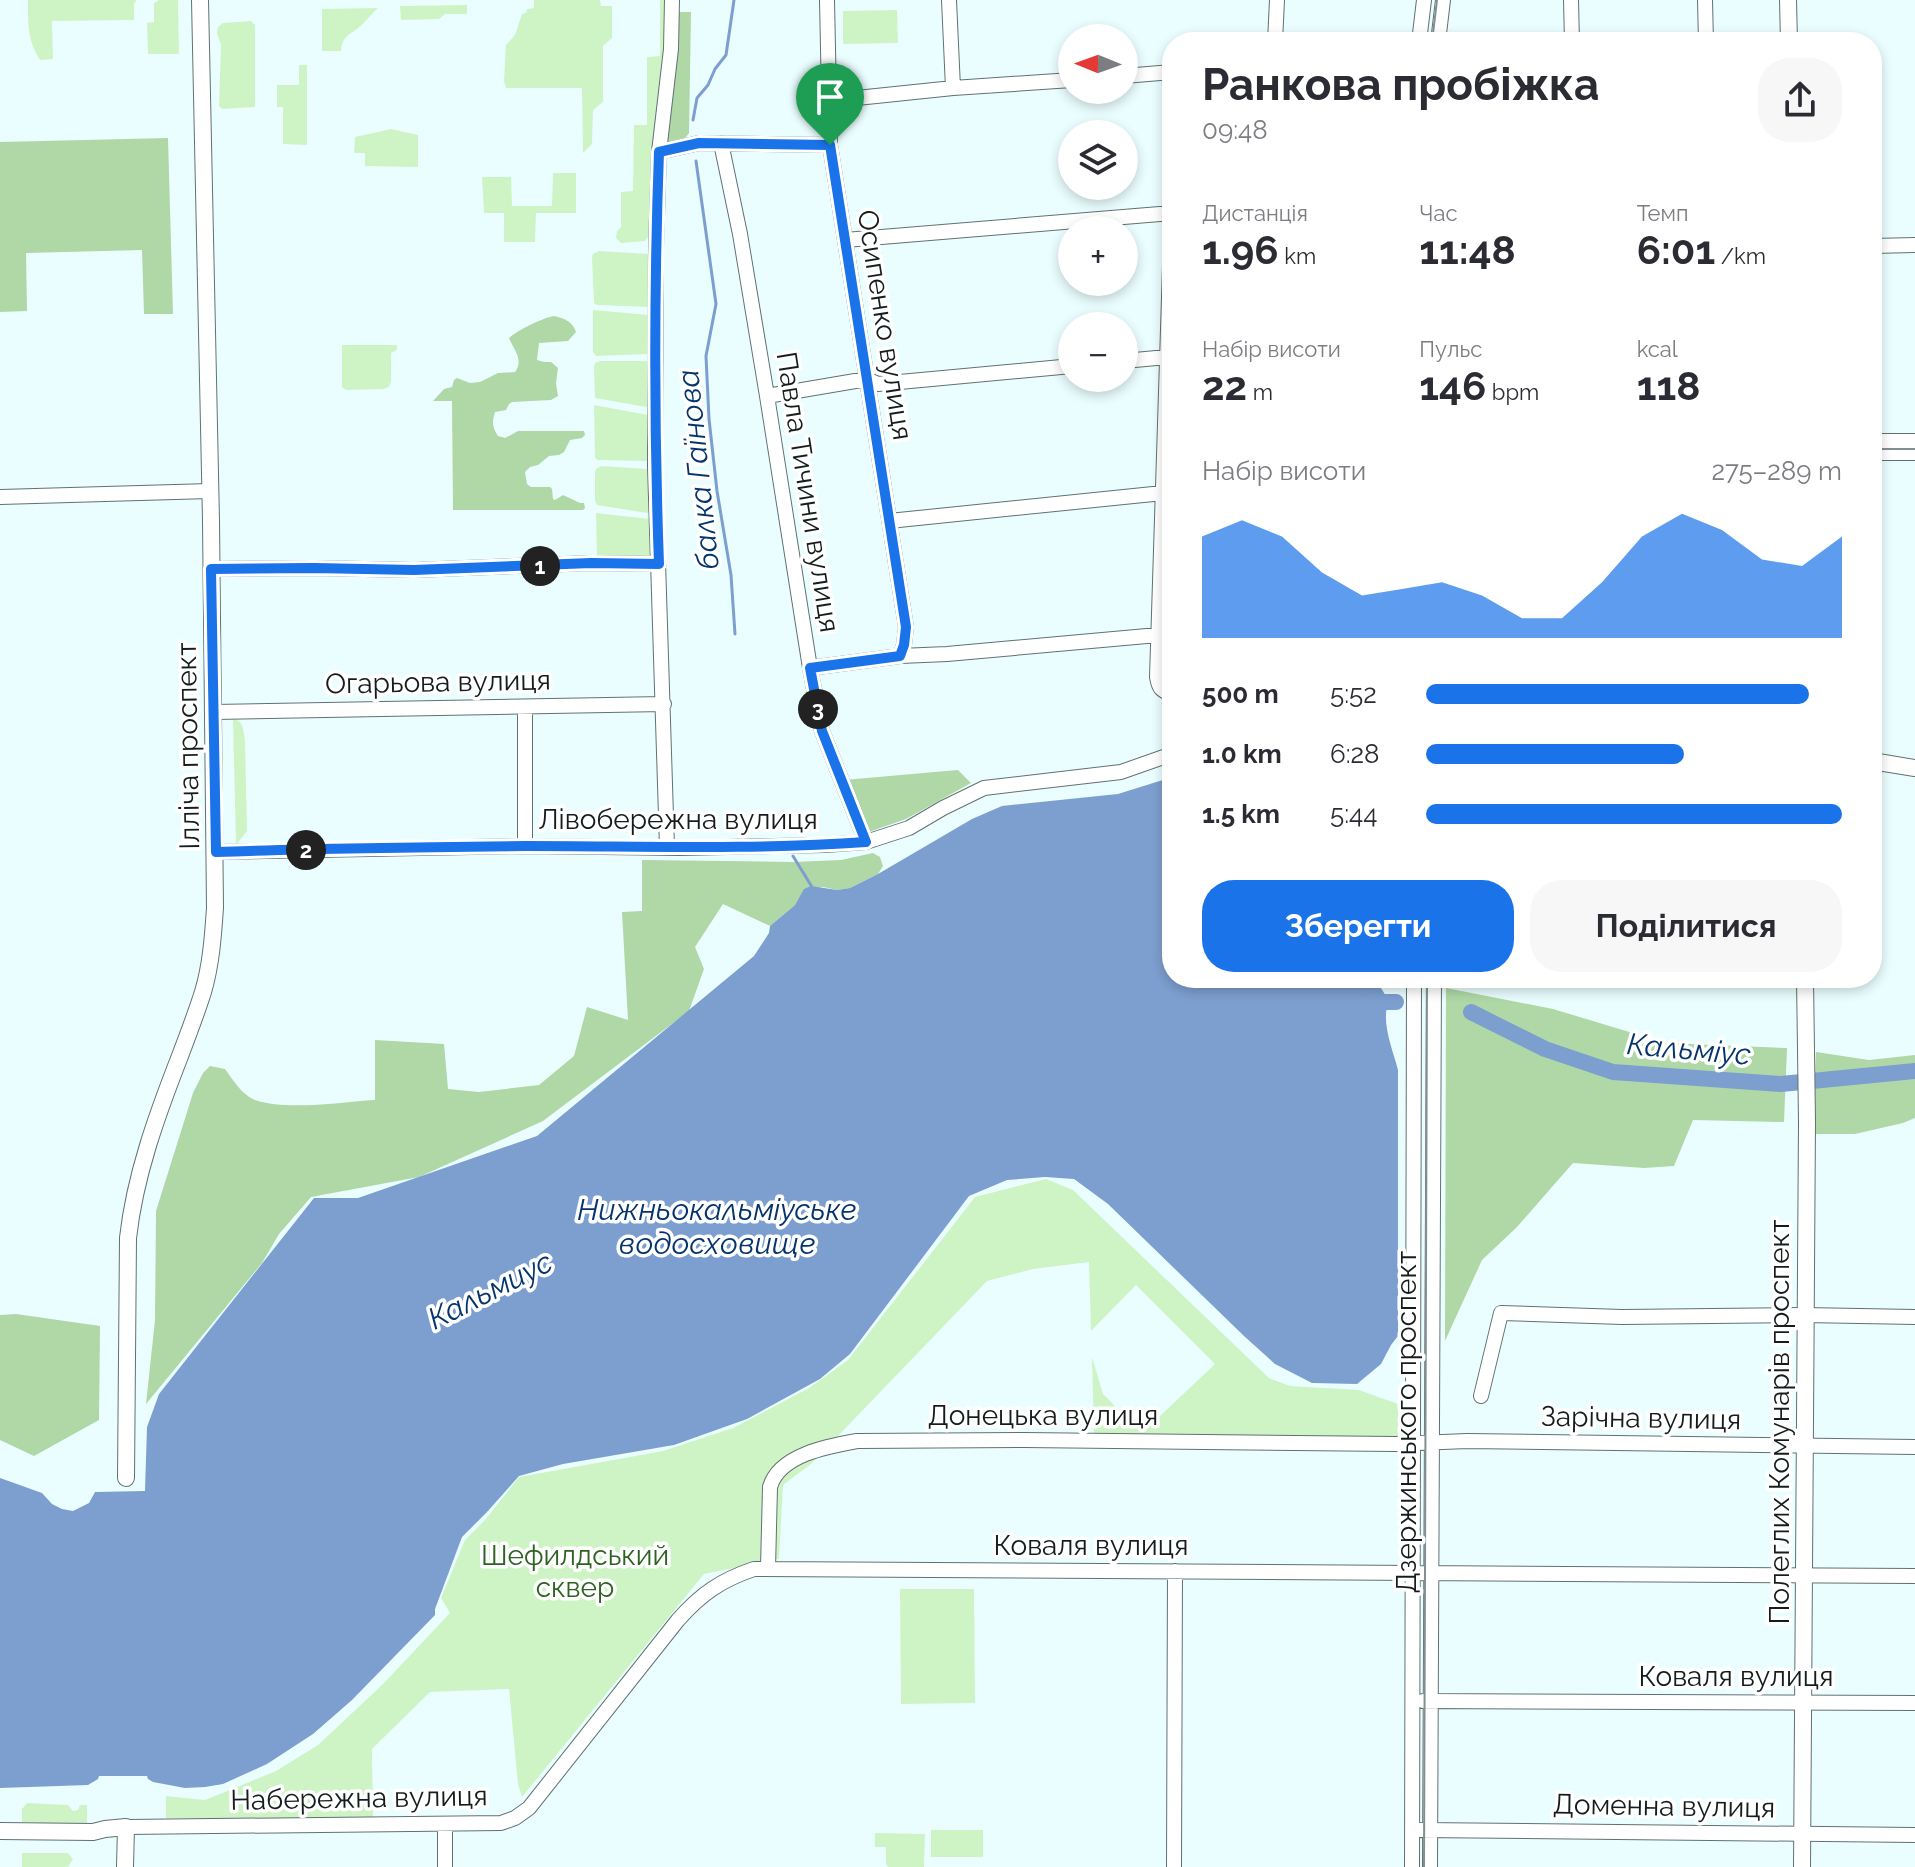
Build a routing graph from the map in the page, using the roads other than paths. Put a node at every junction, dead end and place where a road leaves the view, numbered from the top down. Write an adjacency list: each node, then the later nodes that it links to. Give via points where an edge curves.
1 (200, 0): 38 (main road, Ілліча проспект)
2 (672, 0): 24 (street)
3 (827, 0): 21 (street, Осипенко вулиця)
4 (949, 0): 20 (street)
5 (1277, 0): 11 (street)
6 (1424, 0): 12 (street)
7 (1443, 0): 13 (street)
8 (1571, 0): 14 (street)
9 (1705, 0): 15 (street)
10 (1788, 0): 16 (main road)
11 (1275, 32)
12 (1420, 32)
13 (1439, 32)
14 (1572, 32)
15 (1706, 32)
16 (1789, 32)
17 (1162, 73): 18 (street)
18 (1138, 75)
19 (1058, 81): 20 (street)
20 (953, 88): 21 (street)
21 (828, 101): 23 (street, Осипенко вулиця)
22 (721, 143): 23 (street); 24 (street); 33 (street, Павла Тичини вулиця)
23 (830, 145): 26 (street, Осипенко вулиця)
24 (659, 152): 43 (street)
25 (1162, 214): 26 (street)
26 (845, 240): 32 (street, Осипенко вулиця)
27 (1915, 245): 28 (street)
28 (1882, 246)
29 (1162, 357): 30 (street)
30 (1138, 360)
31 (1058, 367): 32 (street, via 878,384)
32 (867, 379): 33 (street); 41 (street, Осипенко вулиця)
33 (767, 396): 47 (street, Павла Тичини вулиця)
34 (1882, 441): 35 (street)
35 (1915, 441)
36 (1882, 453): 37 (street)
37 (1915, 453)
38 (210, 491): 40 (street); 44 (main road, Ілліча проспект)
39 (1162, 493): 41 (street)
40 (0, 497)
41 (889, 521): 46 (street, Осипенко вулиця, via 906,627)
42 (1162, 521): 45 (street)
43 (659, 564): 44 (street); 49 (street)
44 (211, 569): 51 (main road, Ілліча проспект)
45 (1158, 635): 46 (street); 48 (street)
46 (900, 656): 47 (street)
47 (810, 668): 55 (street, Павла Тичини вулиця, via 822,731)
48 (1162, 692)
49 (664, 704): 50 (street, Огарьова вулиця); 57 (street)
50 (525, 707): 51 (street, Огарьова вулиця); 56 (street)
51 (214, 712): 58 (main road, Ілліча проспект)
52 (1162, 758): 55 (street, Лівобережна вулиця, via 1121,772 984,788 909,828)
53 (1882, 763): 54 (main road)
54 (1915, 768)
55 (866, 842): 57 (street, Лівобережна вулиця)
56 (525, 846): 57 (street, Лівобережна вулиця); 58 (street, Лівобережна вулиця)
57 (667, 848)
58 (216, 852): 69 (main road, Ілліча проспект, via 209,965 131,1210)
59 (1414, 988): 65 (street, Дзержинського проспект)
60 (1434, 988): 66 (street, Дзержинського проспект)
61 (1805, 988): 62 (main road, Полеглих Комунарів проспект)
62 (1804, 1315): 63 (street); 64 (street, via 1501,1313); 67 (main road, Полеглих Комунарів проспект)
63 (1915, 1317)
64 (1481, 1396)
65 (1413, 1443): 66 (street, Зарічна вулиця); 70 (street, Донецька вулиця, via 1024,1440 857,1441 830,1446 773,1476); 72 (street, Дзержинського проспект)
66 (1431, 1443): 67 (street, Зарічна вулиця); 73 (street, Дзержинського проспект)
67 (1803, 1446): 68 (street, Зарічна вулиця); 74 (main road, Полеглих Комунарів проспект)
68 (1915, 1447)
69 (126, 1478)
70 (768, 1568): 71 (street, Коваля вулиця); 80 (street, Набережна вулиця, via 739,1574 695,1600 529,1808 501,1823)
71 (1175, 1571): 72 (street, Коваля вулиця); 90 (street)
72 (1413, 1574): 73 (street); 76 (street, Дзержинського проспект)
73 (1432, 1574): 74 (street); 77 (street, Дзержинського проспект)
74 (1804, 1576): 75 (street); 78 (main road, Полеглих Комунарів проспект)
75 (1915, 1576)
76 (1413, 1701): 77 (street, Коваля вулиця); 83 (street, Дзержинського проспект)
77 (1430, 1701): 78 (street, Коваля вулиця); 84 (street, Дзержинського проспект)
78 (1803, 1702): 79 (street, Коваля вулиця); 86 (main road, Полеглих Комунарів проспект)
79 (1915, 1703)
80 (445, 1824): 81 (street, Набережна вулиця); 89 (street)
81 (126, 1827): 82 (main road); 88 (main road)
82 (105, 1829): 85 (main road); 88 (main road)
83 (1412, 1830): 84 (street, Доменна вулиця); 91 (street, Дзержинського проспект)
84 (1430, 1830): 86 (street, Доменна вулиця); 92 (street, Дзержинського проспект)
85 (0, 1831)
86 (1803, 1834): 87 (street, Доменна вулиця); 93 (main road, Полеглих Комунарів проспект)
87 (1915, 1835)
88 (126, 1862)
89 (445, 1867)
90 (1174, 1867)
91 (1412, 1867)
92 (1430, 1867)
93 (1802, 1867)

